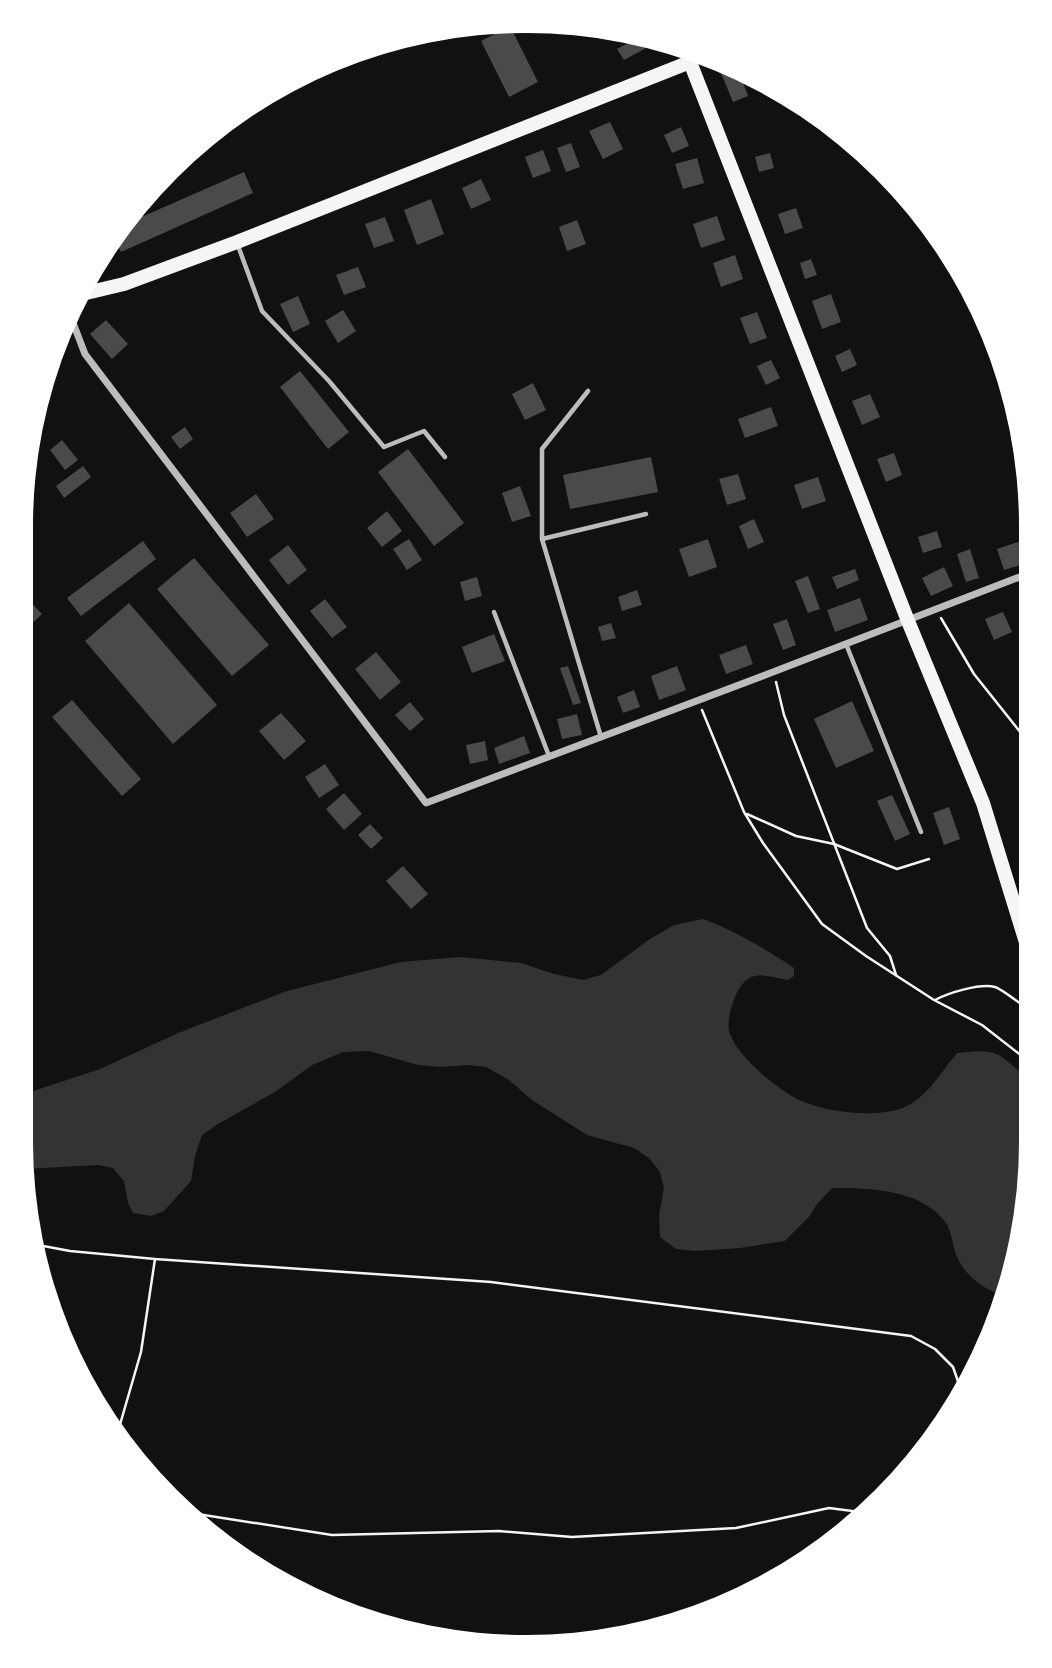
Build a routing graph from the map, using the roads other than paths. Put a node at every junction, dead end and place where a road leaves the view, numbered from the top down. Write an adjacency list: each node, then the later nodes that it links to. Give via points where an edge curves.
1 (682, 58): 3 (main road)
2 (689, 61): 12 (main road)
3 (237, 242): 4 (main road); 7 (lane, via 262,311 384,447 424,431)
4 (93, 291)
5 (75, 328): 15 (street, via 85,354 426,803)
6 (588, 391): 9 (lane, via 542,449)
7 (445, 457)
8 (646, 514): 9 (lane)
9 (542, 539): 14 (lane)
10 (1019, 577): 12 (street)
11 (494, 612): 15 (lane)
12 (908, 621): 13 (street); 17 (main road, via 983,803)
13 (846, 644): 14 (street); 16 (lane)
14 (601, 737): 15 (street)
15 (549, 756)
16 (921, 832)
17 (1019, 920)

